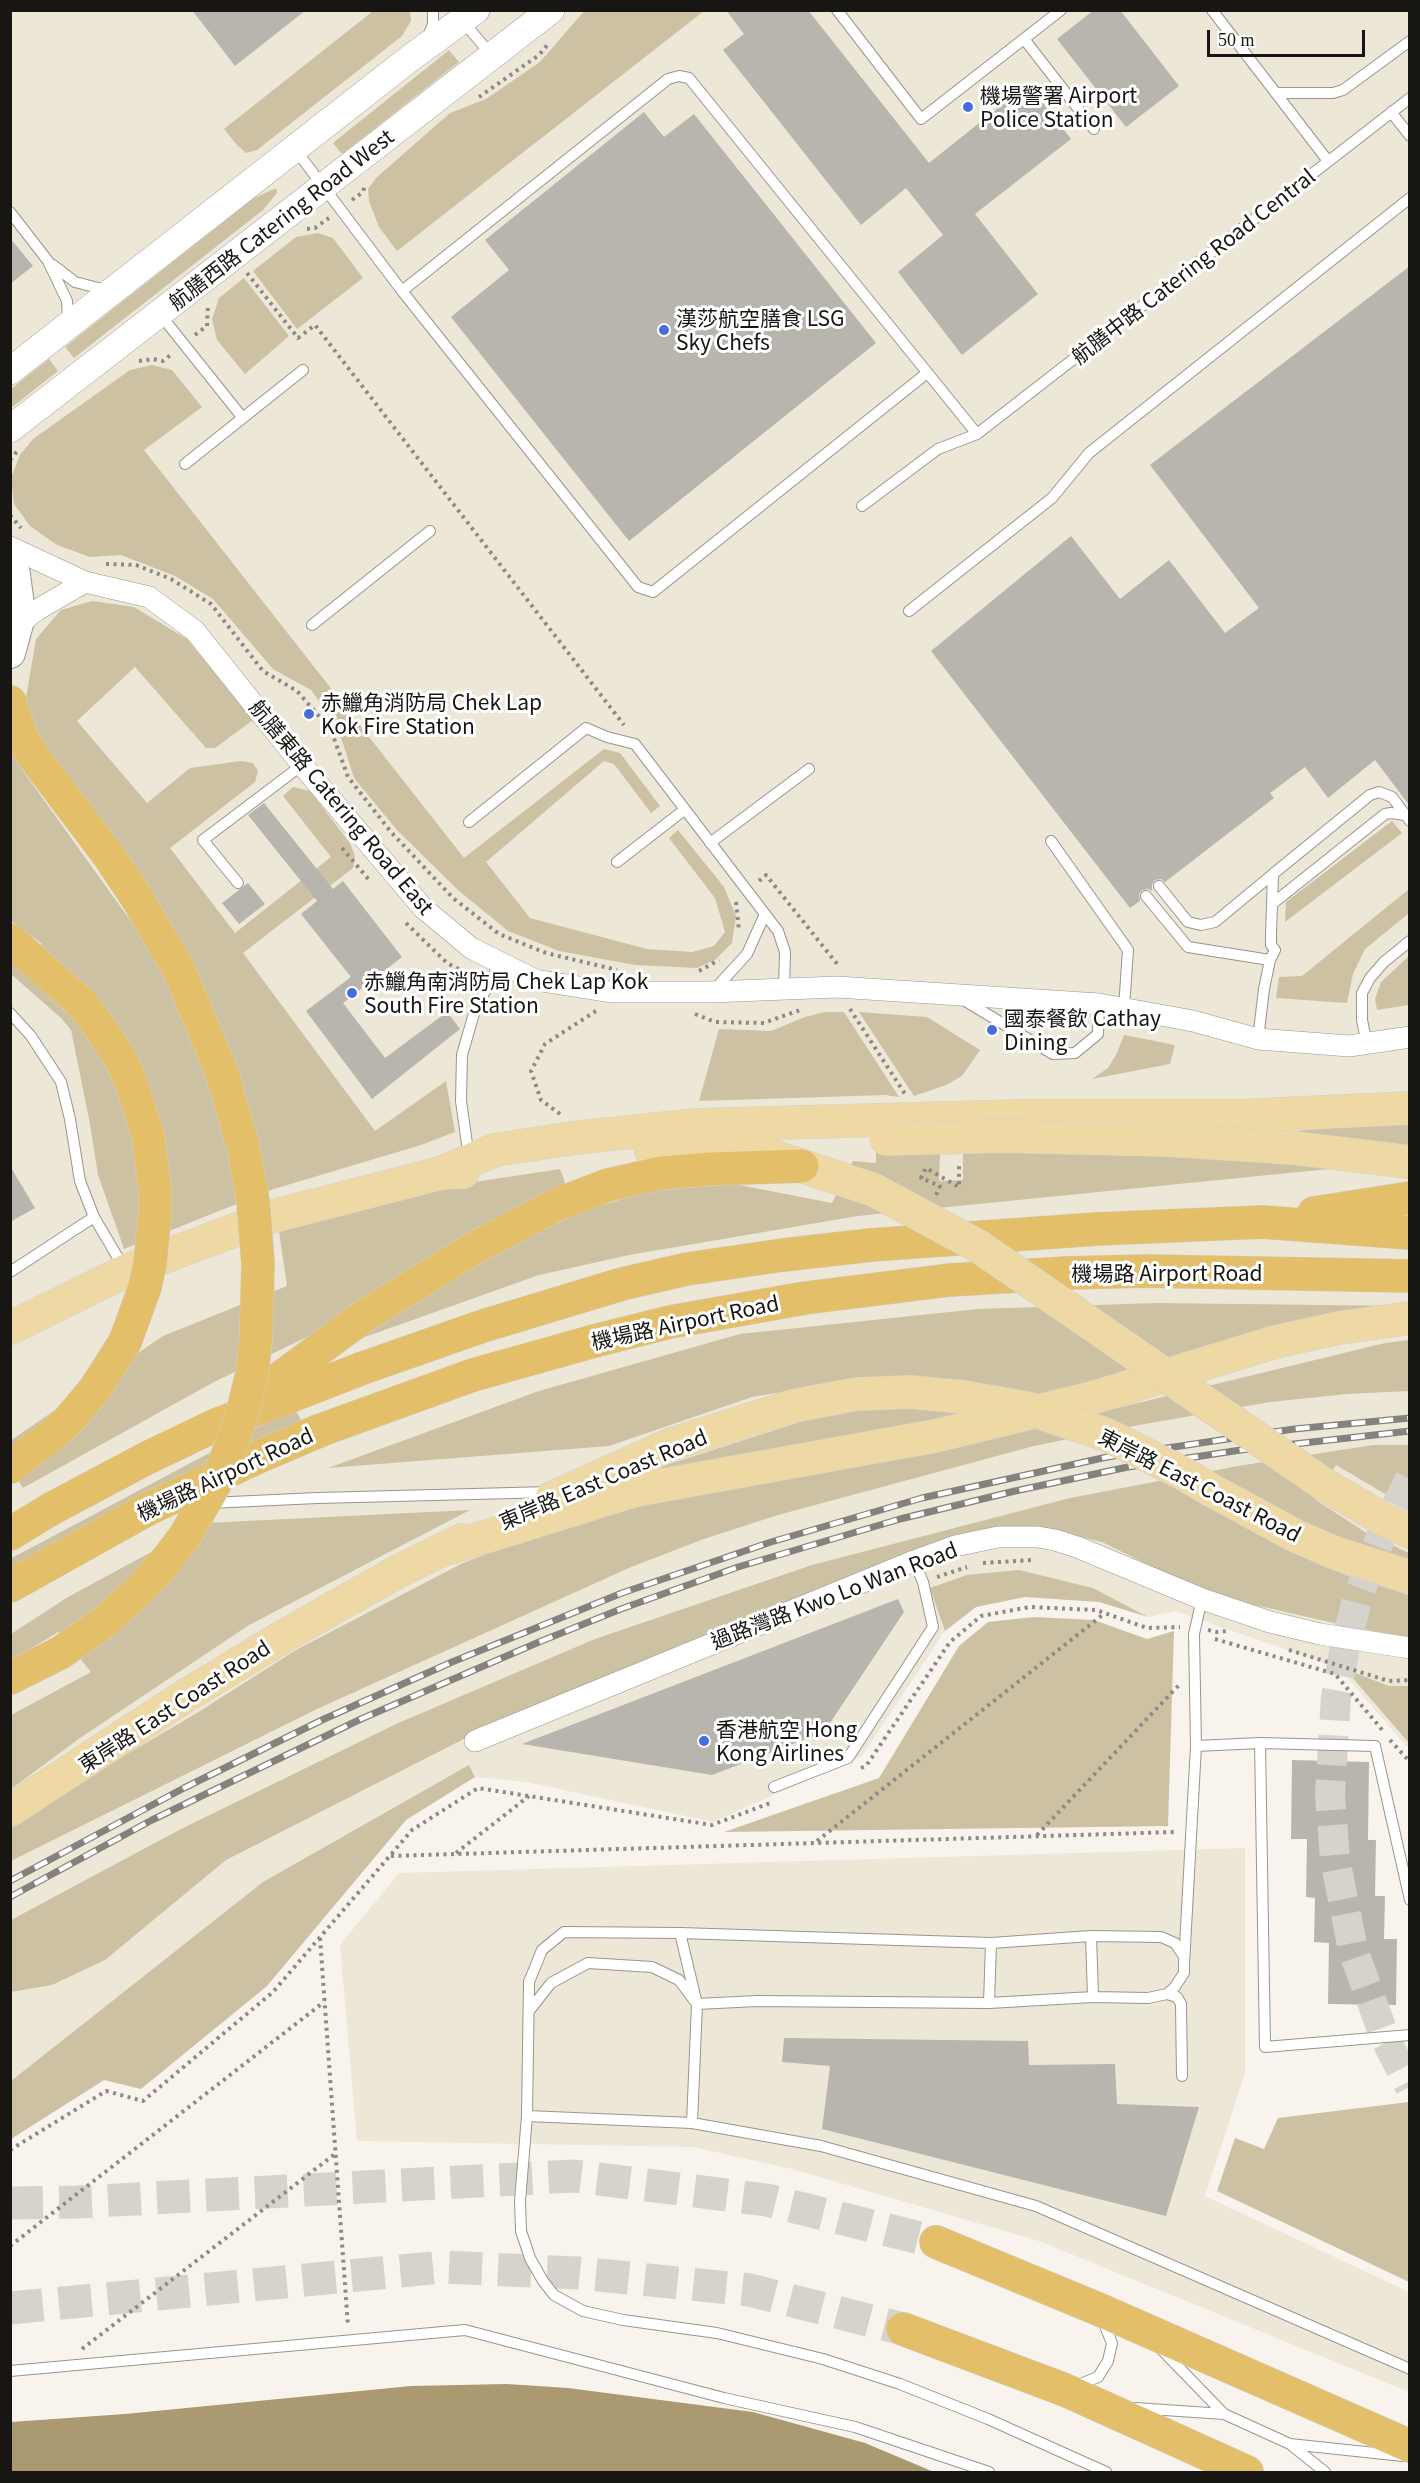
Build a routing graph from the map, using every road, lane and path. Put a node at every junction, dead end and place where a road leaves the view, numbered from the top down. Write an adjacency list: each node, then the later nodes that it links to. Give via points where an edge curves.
1 (433, 10): 9 (lane, via 427,39)
2 (551, 10): 10 (street, 航膳西路 Catering Road West)
3 (837, 10): 7 (lane, via 921,119)
4 (1061, 10): 7 (lane)
5 (1212, 10): 11 (lane)
6 (464, 14): 9 (street); 10 (lane)
7 (1024, 39): 14 (lane)
8 (1410, 41): 11 (lane, via 1343,90)
9 (413, 56): 16 (street)
10 (492, 56): 18 (street, 航膳西路 Catering Road West)
11 (1276, 93): 17 (lane)
12 (1410, 98): 13 (lane, 航膳中路 Catering Road Central)
13 (1391, 112): 15 (lane); 17 (lane, 航膳中路 Catering Road Central)
14 (1094, 129)
15 (1410, 136)
16 (295, 149): 18 (lane); 23 (street)
17 (1328, 161): 36 (lane, 航膳中路 Catering Road Central)
18 (323, 188): 24 (lane); 26 (street, 航膳西路 Catering Road West)
19 (1410, 198): 45 (lane, via 1089,453 1052,498)
20 (10, 212): 21 (lane)
21 (48, 261): 23 (lane, via 75,282); 28 (lane, via 67,301)
22 (246, 272): 50 (path, via 298,338 315,325)
23 (112, 291): 28 (street)
24 (402, 291): 33 (lane, via 668,79 678,76 689,78 711,104); 33 (lane, via 639,587 653,592)
25 (209, 303): 27 (path)
26 (159, 313): 34 (lane); 35 (street, 航膳西路 Catering Road West)
27 (207, 326)
28 (67, 327): 32 (street)
29 (163, 361): 30 (path)
30 (133, 362)
31 (303, 370): 34 (lane)
32 (10, 371)
33 (927, 373): 36 (lane)
34 (242, 417): 37 (lane)
35 (10, 429)
36 (977, 434): 38 (lane, 航膳中路 Catering Road Central, via 938,449)
37 (185, 464)
38 (862, 506)
39 (10, 515): 41 (path)
40 (430, 531): 47 (lane)
41 (19, 541): 44 (street, 航膳東路 Catering Road East)
42 (10, 560): 46 (main road, via 18,590)
43 (102, 564): 74 (path, 航膳東路 Catering Road East, via 136,566 171,579 211,604 263,671 297,691 331,730 348,777 391,832 453,898 500,934 546,953)
44 (85, 582): 46 (street); 51 (street, 航膳東路 Catering Road East, via 149,597 195,631)
45 (909, 611)
46 (18, 624): 48 (main road)
47 (312, 625)
48 (10, 653)
49 (10, 702): 128 (highway, bridge, via 31,753 137,898 194,1002 222,1073 243,1146 258,1263 252,1373 243,1411 221,1473 191,1527 166,1562 103,1623 60,1653)
50 (635, 744): 53 (lane); 55 (lane, via 586,728)
51 (302, 765): 61 (lane, via 203,840); 72 (street, 航膳東路 Catering Road East, via 423,908 471,948)
52 (808, 769): 57 (lane)
53 (684, 810): 57 (lane); 58 (lane)
54 (1407, 818): 59 (lane, via 1392,797 1385,793 1370,795); 65 (lane, via 1385,814)
55 (469, 822)
56 (1052, 841): 81 (lane, via 1128,950)
57 (710, 843): 66 (lane)
58 (617, 862)
59 (1273, 874): 62 (lane, via 1215,922 1201,926 1188,922); 65 (lane)
60 (766, 875): 73 (path)
61 (238, 883)
62 (1159, 886)
63 (1146, 896): 71 (lane, via 1188,947)
64 (736, 901): 67 (path, via 740,928)
65 (1272, 904): 71 (lane)
66 (765, 914): 76 (lane, via 778,931 785,952); 77 (lane, via 747,954)
67 (737, 938)
68 (10, 940): 106 (highway, bridge, via 80,1002 122,1061 148,1135 155,1188 147,1280 124,1342 95,1389 69,1420)
69 (1410, 941): 86 (lane, via 1384,962 1362,993)
70 (727, 953): 75 (path, via 700,971)
71 (1273, 955): 85 (lane)
72 (500, 963): 77 (street, 航膳東路 Catering Road East, via 535,980 611,993); 93 (lane, via 474,1010 462,1055)
73 (836, 965)
74 (619, 970)
75 (689, 971)
76 (784, 989): 77 (street, 航膳東路 Catering Road East); 78 (street, 航膳東路 Catering Road East, via 837,987)
77 (711, 992)
78 (955, 995): 79 (street, 航膳東路 Catering Road East); 79 (lane, via 1053,1054 1075,1053 1098,1034)
79 (1100, 1004): 81 (street, 航膳東路 Catering Road East)
80 (601, 1008): 89 (path, via 545,1044 531,1071 541,1100)
81 (1124, 1008): 85 (street, 航膳東路 Catering Road East)
82 (850, 1009): 87 (path)
83 (10, 1013): 97 (lane, via 31,1036 61,1082 80,1181)
84 (1410, 1037): 86 (street, 航膳東路 Catering Road East)
85 (1258, 1039): 86 (street, 航膳東路 Catering Road East)
86 (1367, 1045)
87 (910, 1102)
88 (1410, 1108): 93 (main road, via 1241,1116 1014,1116 698,1125 495,1150)
89 (566, 1119)
90 (760, 1152): 91 (main road, bridge, via 807,1143 1001,1136 1294,1148); 92 (main road); 93 (main road, via 670,1149)
91 (1410, 1162)
92 (802, 1166): 105 (highway, via 661,1173 608,1185 556,1205 493,1237 364,1316); 112 (main road, bridge, via 874,1190 978,1246 1325,1485)
93 (461, 1168): 100 (main road, via 270,1217)
94 (936, 1184): 95 (path, via 921,1178 926,1168)
95 (954, 1185)
96 (1410, 1198): 98 (highway)
97 (94, 1217): 100 (lane); 101 (lane)
98 (1262, 1222): 99 (highway, 機場路 Airport Road); 105 (highway, 機場路 Airport Road, via 871,1245 687,1269 622,1284 483,1326)
99 (1410, 1233)
100 (126, 1271): 104 (main road)
101 (10, 1272)
102 (1410, 1276): 111 (highway, 機場路 Airport Road, via 1067,1273 950,1280 735,1309 598,1340 473,1375 321,1430)
103 (1410, 1318): 107 (main road, via 1275,1342 1092,1398 935,1436)
104 (10, 1328)
105 (216, 1425): 113 (highway, 機場路 Airport Road, via 147,1458)
106 (10, 1467)
107 (636, 1490): 108 (lane); 114 (main road)
108 (565, 1492): 109 (lane, via 317,1497); 114 (main road, 東岸路 East Coast Road); 117 (main road, 東岸路 East Coast Road, bridge, via 672,1444 793,1406 858,1394 912,1392 964,1397 1026,1408 1107,1435 1294,1535)
109 (195, 1505)
110 (183, 1506): 111 (lane)
111 (148, 1509): 119 (highway, 機場路 Airport Road)
112 (1410, 1532)
113 (10, 1534)
114 (443, 1550): 139 (main road, 東岸路 East Coast Road, via 274,1642)
115 (1040, 1559): 118 (path, 過路灣路 Kwo Lo Wan Road, via 976,1563)
116 (914, 1561): 118 (lane); 120 (street, 過路灣路 Kwo Lo Wan Road, via 975,1541 1038,1537 1077,1546); 131 (street, 過路灣路 Kwo Lo Wan Road)
117 (1410, 1577)
118 (922, 1582): 136 (lane, via 933,1627 848,1758)
119 (10, 1586)
120 (1202, 1599): 127 (street, 過路灣路 Kwo Lo Wan Road, via 1320,1634); 133 (lane, via 1194,1634)
121 (1106, 1613): 122 (path, via 1148,1628); 135 (path, via 1030,1607 981,1616 950,1642 866,1766); 142 (path)
122 (1180, 1627)
123 (1217, 1632): 124 (path)
124 (1236, 1634)
125 (1215, 1639): 134 (path, via 1335,1674)
126 (1279, 1647): 129 (path, via 1389,1680)
127 (1410, 1648)
128 (10, 1678)
129 (1410, 1680)
130 (1179, 1685): 141 (path)
131 (474, 1741)
132 (1260, 1743): 133 (lane); 145 (lane, via 1375,1746); 157 (lane, via 1265,2047)
133 (1196, 1746): 150 (lane)
134 (1410, 1762)
135 (855, 1770)
136 (774, 1787)
137 (529, 1796): 138 (path, via 712,1825); 143 (path); 144 (path, via 478,1788 412,1830)
138 (778, 1799)
139 (10, 1810)
140 (1175, 1832): 141 (path)
141 (1036, 1835): 142 (path)
142 (815, 1842): 143 (path)
143 (455, 1854): 144 (path)
144 (390, 1856): 148 (path)
145 (1410, 1900)
146 (680, 1933): 149 (lane); 155 (lane); 156 (lane, via 564,1932 542,1950 529,1982)
147 (1091, 1936): 149 (lane); 150 (lane, via 1161,1937 1175,1943); 152 (lane)
148 (320, 1938): 153 (path); 161 (path, via 273,1992 143,2101 106,2091)
149 (991, 1943): 154 (lane)
150 (1184, 1955): 151 (lane, via 1184,1973)
151 (1167, 1994): 152 (lane, via 1148,1998); 158 (lane, via 1177,1997 1180,2004)
152 (1093, 1997): 154 (lane)
153 (325, 2002): 162 (path); 164 (path)
154 (989, 2003): 155 (lane)
155 (697, 2004): 156 (lane, via 679,1980 652,1967 588,1964 551,1983); 160 (lane)
156 (529, 2011): 159 (lane)
157 (1410, 2035)
158 (1182, 2076)
159 (527, 2116): 160 (lane); 179 (lane, via 521,2231 530,2258 554,2295 582,2311 717,2333 824,2359 988,2419)
160 (692, 2123): 170 (lane, via 821,2146 1036,2206)
161 (10, 2150)
162 (336, 2154): 168 (path); 169 (path)
163 (936, 2242): 165 (highway)
164 (10, 2246)
165 (1098, 2309): 167 (highway); 172 (lane, via 1112,2343 1108,2361 1098,2377)
166 (903, 2329): 172 (highway)
167 (1141, 2329): 174 (lane); 176 (highway)
168 (349, 2339): 169 (lane); 178 (lane, via 465,2330 724,2398 855,2427)
169 (60, 2366): 171 (lane)
170 (1410, 2369)
171 (10, 2371)
172 (1065, 2390): 173 (highway)
173 (1098, 2405): 174 (lane); 180 (highway)
174 (1224, 2414): 175 (lane)
175 (1290, 2444): 177 (lane); 181 (lane)
176 (1410, 2446)
177 (1410, 2457)
178 (989, 2472)
179 (1106, 2472)
180 (1247, 2472)
181 (1325, 2472)

